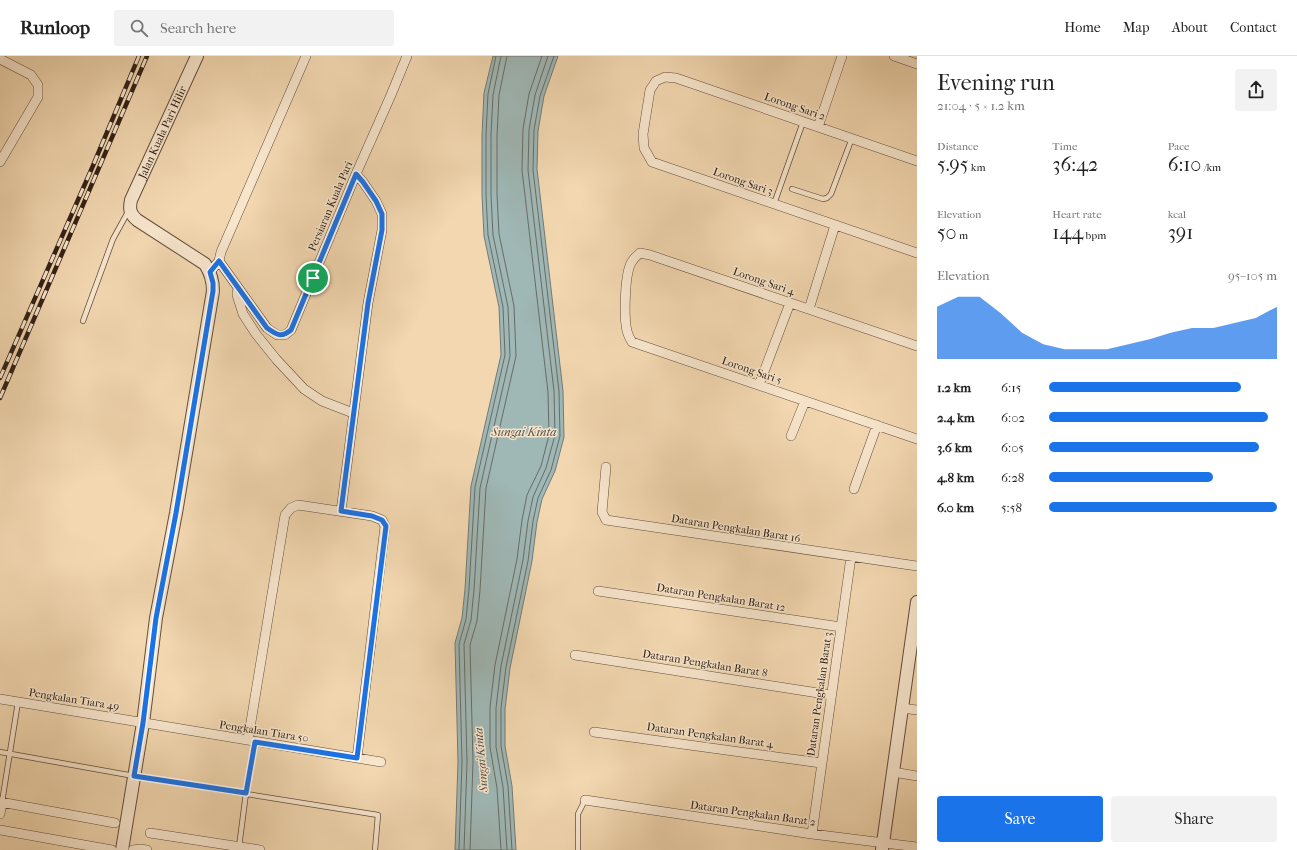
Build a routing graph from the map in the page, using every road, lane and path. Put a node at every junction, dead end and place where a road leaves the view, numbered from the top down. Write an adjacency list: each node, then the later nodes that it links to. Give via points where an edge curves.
1 (197, 56): 18 (street, Jalan Kuala Pari Hilir, via 131,200)
2 (306, 56): 21 (street)
3 (407, 56): 15 (street, Persiaran Kuala Pari)
4 (842, 56): 10 (street)
5 (894, 56): 7 (street)
6 (0, 59): 12 (street, via 32,75 38,85 38,98)
7 (917, 64)
8 (665, 76): 9 (street, Lorong Sari 2); 17 (street, Lorong Sari 3, via 656,81 650,90 643,134 644,148 652,162)
9 (803, 122): 10 (street, Lorong Sari 2); 17 (lane)
10 (818, 127): 11 (street, Lorong Sari 2)
11 (852, 138): 13 (street, Lorong Sari 2); 16 (lane, via 828,198 823,199)
12 (3, 152): 14 (street)
13 (917, 161)
14 (0, 162)
15 (356, 174): 24 (street, Persiaran Kuala Pari, via 291,330 285,335 277,335 267,328); 31 (street, via 376,201 382,214 382,230 368,303)
16 (792, 189)
17 (774, 204): 19 (street, Lorong Sari 3)
18 (130, 208): 22 (street, via 132,216 137,220 201,261); 27 (lane, via 113,239)
19 (835, 225): 20 (street, Lorong Sari 3); 26 (street)
20 (917, 254)
21 (219, 261): 22 (street); 24 (street, Persiaran Kuala Pari)
22 (210, 272): 50 (street, via 213,291 156,618)
23 (626, 288): 25 (street, Lorong Sari 4, via 632,260 640,254 650,255); 29 (street, Lorong Sari 5, via 626,326 632,342)
24 (239, 289): 31 (street, via 237,295 243,314 276,359 304,389)
25 (790, 302): 26 (street, Lorong Sari 4); 29 (street)
26 (809, 309): 28 (street, Lorong Sari 4)
27 (83, 321)
28 (917, 346)
29 (759, 386): 30 (street, Lorong Sari 5)
30 (805, 401): 32 (street, Lorong Sari 5); 33 (street)
31 (353, 413): 37 (street)
32 (877, 425): 34 (street, Lorong Sari 5); 36 (street)
33 (791, 436)
34 (917, 439)
35 (606, 467): 38 (street, Dataran Pengkalan Barat 16, via 602,512 606,520)
36 (854, 489)
37 (341, 511): 52 (street, via 298,505 285,515); 55 (street, via 372,516 382,520 386,526)
38 (851, 557): 39 (street, Dataran Pengkalan Barat 16); 42 (street, Dataran Pengkalan Barat 3)
39 (917, 566)
40 (598, 591): 42 (street, Dataran Pengkalan Barat 12)
41 (917, 602): 43 (street)
42 (841, 627): 45 (street, Dataran Pengkalan Barat 3)
43 (915, 637): 48 (street)
44 (575, 655): 45 (street, Dataran Pengkalan Barat 8)
45 (831, 694): 57 (street, Dataran Pengkalan Barat 3)
46 (0, 699): 47 (street, Pengkalan Tiara 49)
47 (18, 702): 50 (street, Pengkalan Tiara 49); 54 (lane)
48 (902, 708): 49 (street); 58 (street)
49 (917, 710)
50 (143, 723): 52 (street, Pengkalan Tiara 50); 59 (street)
51 (594, 732): 57 (street, Dataran Pengkalan Barat 4)
52 (252, 741): 55 (street, Pengkalan Tiara 50); 61 (lane)
53 (0, 752): 54 (lane)
54 (10, 754): 59 (lane); 63 (lane)
55 (357, 758): 56 (street, Pengkalan Tiara 50)
56 (381, 762)
57 (821, 763): 68 (street, Dataran Pengkalan Barat 3)
58 (893, 772): 60 (street); 69 (street)
59 (134, 776): 61 (lane); 73 (street)
60 (917, 776)
61 (246, 793): 70 (lane); 77 (lane, via 378,815)
62 (585, 800): 68 (street, Dataran Pengkalan Barat 2); 78 (lane, via 578,814)
63 (1, 802): 64 (street); 65 (street)
64 (0, 814)
65 (115, 823)
66 (0, 830): 72 (street)
67 (150, 833): 70 (street)
68 (812, 834): 69 (street, Dataran Pengkalan Barat 2)
69 (883, 846): 71 (street, Dataran Pengkalan Barat 2)
70 (239, 847): 76 (street)
71 (917, 847)
72 (112, 850)
73 (122, 850)
74 (133, 850): 75 (street)
75 (147, 850)
76 (260, 850)
77 (375, 850)
78 (578, 850)

